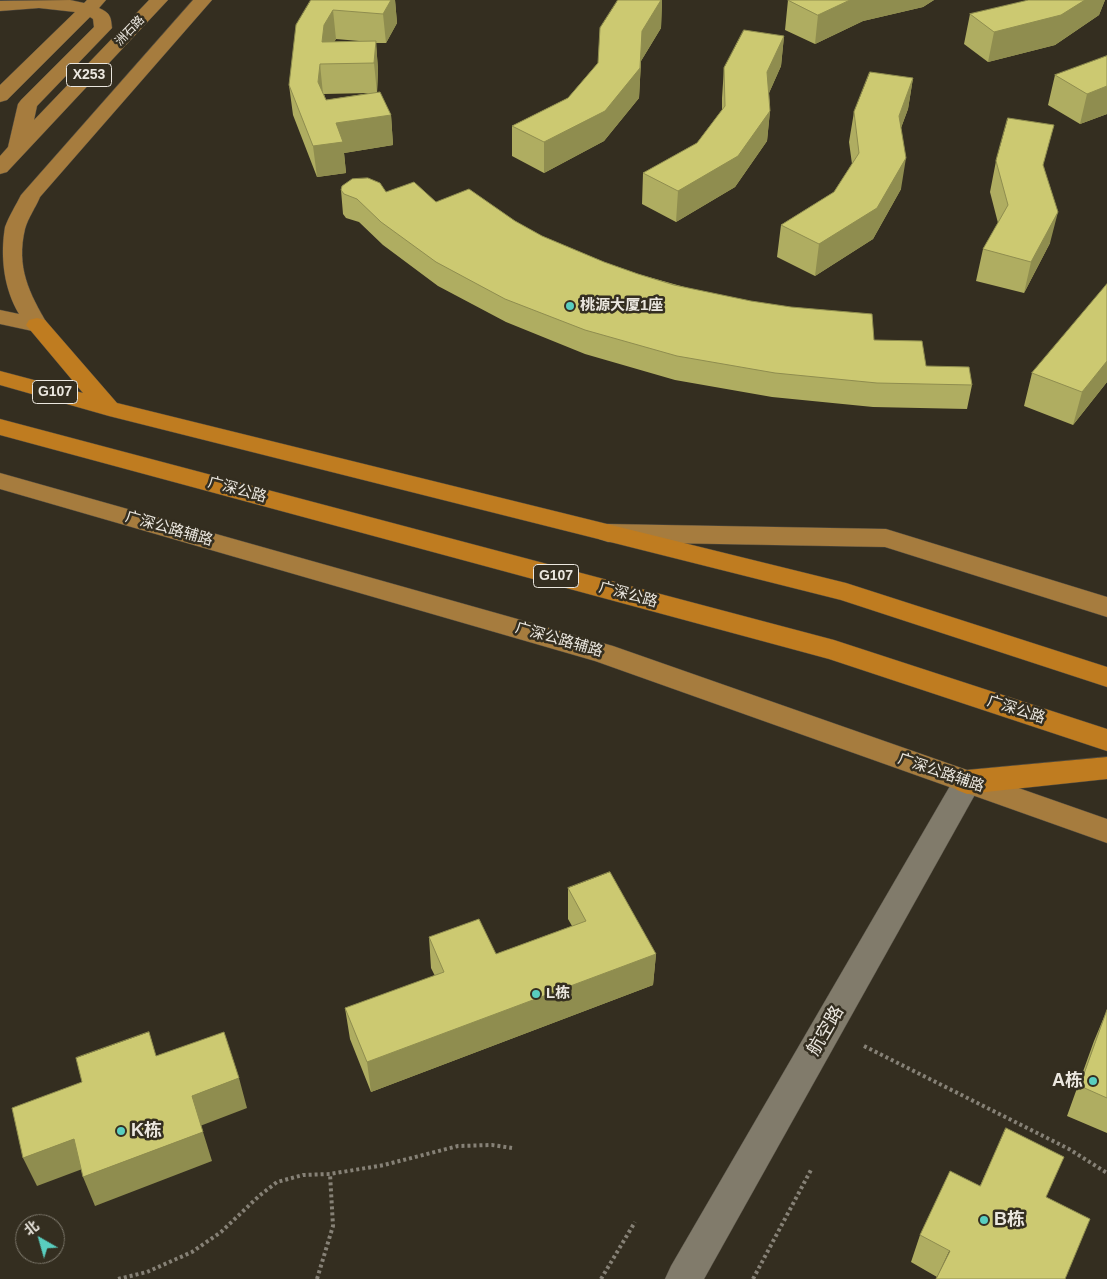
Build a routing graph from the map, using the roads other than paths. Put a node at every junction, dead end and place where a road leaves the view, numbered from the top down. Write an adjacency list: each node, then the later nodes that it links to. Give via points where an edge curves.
1 (159, 0): 6 (main road, 洲石路 / X253)
2 (203, 0): 9 (main road, via 31,195 15,228 11,262 20,297)
3 (92, 4): 4 (main road, via 31,0); 5 (main road); 6 (main road, via 102,16 103,28 28,104)
4 (0, 6)
5 (0, 96)
6 (18, 149): 7 (main road, 洲石路)
7 (0, 168)
8 (0, 317): 9 (main road)
9 (37, 324): 11 (highway)
10 (0, 378): 11 (highway, G107)
11 (109, 408): 14 (highway, G107)
12 (0, 427): 17 (highway, 广深公路 / G107, via 834,650)
13 (0, 481): 19 (main road, 广深公路辅路, via 603,652)
14 (607, 532): 15 (main road, via 886,538); 16 (highway, G107, via 846,592)
15 (1107, 608)
16 (1107, 676)
17 (1107, 740)
18 (1107, 768): 19 (highway)
19 (967, 782): 20 (main road, 广深公路辅路); 21 (street, 航空路)
20 (1107, 831)
21 (684, 1279)

